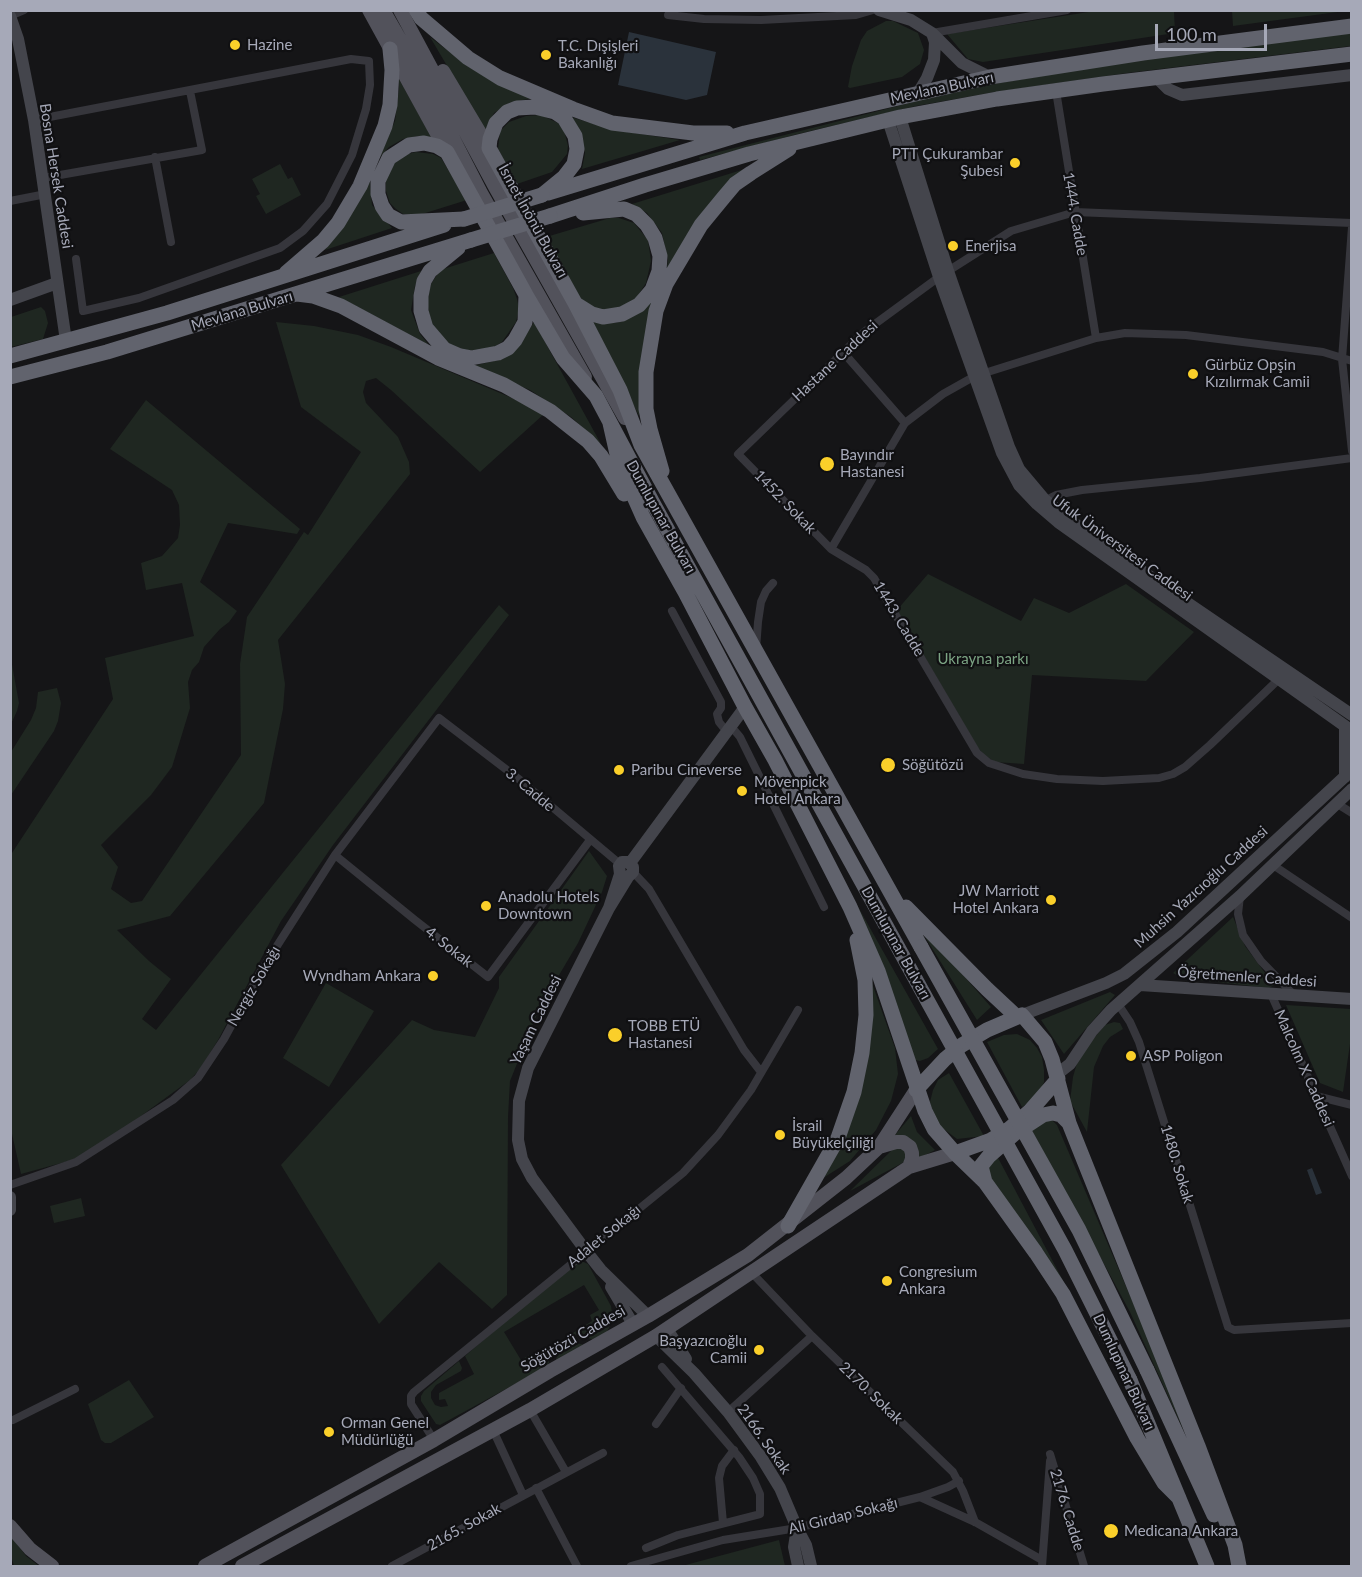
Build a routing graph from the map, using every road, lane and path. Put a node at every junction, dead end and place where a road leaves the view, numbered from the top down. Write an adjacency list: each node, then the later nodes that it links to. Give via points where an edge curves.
1 (24, 10): 11 (street)
2 (369, 10): 17 (main road)
3 (383, 10): 60 (main road, İsmet İnönü Bulvarı)
4 (400, 10): 13 (main road, İsmet İnönü Bulvarı)
5 (416, 10): 27 (highway, via 468,58 500,78 573,110 612,123 693,133)
6 (753, 10): 12 (street)
7 (873, 10): 12 (street, via 856,15)
8 (879, 10): 15 (main road, via 911,20)
9 (1067, 10): 15 (street)
10 (668, 15): 12 (street)
11 (10, 16): 16 (main road, Bosna Hersek Caddesi)
12 (761, 20)
13 (407, 24): 29 (main road, via 442,69); 63 (main road, İsmet İnönü Bulvarı)
14 (1352, 26): 20 (highway, Mevlana Bulvarı)
15 (932, 33): 20 (main road, via 962,63); 24 (main road, via 934,60)
16 (14, 40): 26 (main road, Bosna Hersek Caddesi)
17 (390, 49): 30 (main road); 44 (highway, via 390,105 360,186 323,241)
18 (1352, 54): 21 (highway, Mevlana Bulvarı)
19 (1352, 75): 21 (main road, via 1182,95 1168,89)
20 (990, 77): 24 (highway, Mevlana Bulvarı)
21 (1156, 77): 23 (highway, Mevlana Bulvarı)
22 (190, 91): 26 (street); 31 (street, via 202,150); 42 (street, via 351,59 369,61 369,93 352,155 327,204 303,231 280,248 139,298 83,311)
23 (1056, 91): 25 (highway, Mevlana Bulvarı); 36 (street, 1444. Cadde)
24 (918, 93): 27 (highway, Mevlana Bulvarı)
25 (894, 118): 28 (highway, Mevlana Bulvarı); 43 (main road, Ufuk Üniversitesi Caddesi)
26 (34, 120): 32 (main road, Bosna Hersek Caddesi)
27 (745, 133): 34 (highway, Mevlana Bulvarı)
28 (799, 142): 37 (highway, Mevlana Bulvarı); 67 (highway, via 735,184 718,203 680,259 656,311 646,372 646,409)
29 (489, 148): 34 (highway, via 496,123 507,112 535,107 564,118 575,136 577,156 570,170); 49 (highway, Dumlupınar Bulvarı)
30 (447, 152): 38 (highway, via 424,143 396,152 381,171 378,194 388,215 401,222); 47 (highway, Dumlupınar Bulvarı)
31 (155, 157): 32 (street); 41 (street)
32 (43, 178): 33 (main road, Bosna Hersek Caddesi)
33 (46, 194): 35 (street); 45 (main road, Bosna Hersek Caddesi)
34 (542, 195): 38 (highway, Mevlana Bulvarı, bridge)
35 (10, 201)
36 (1076, 212): 39 (street, Hastane Caddesi); 43 (street, Hastane Caddesi, via 1011,231); 50 (street, 1444. Cadde)
37 (550, 216): 40 (highway, Mevlana Bulvarı, bridge); 49 (highway, via 624,209 647,225 658,246 656,280 639,305 622,314 603,317)
38 (464, 219): 44 (highway, Mevlana Bulvarı)
39 (1352, 225): 55 (street)
40 (471, 240): 46 (highway, Mevlana Bulvarı); 47 (highway, via 437,264 424,281 421,311 426,328 438,343 471,358 498,353 515,340 525,322)
41 (171, 242)
42 (76, 259)
43 (944, 274): 53 (street, Hastane Caddesi); 57 (main road, Ufuk Üniversitesi Caddesi)
44 (282, 277): 51 (highway, Mevlana Bulvarı)
45 (57, 283): 48 (main road); 51 (main road, Bosna Hersek Caddesi)
46 (297, 294): 52 (highway, Mevlana Bulvarı); 71 (highway, via 320,298 357,313 438,358 504,385 564,420 601,456 660,560)
47 (526, 296): 60 (highway, Dumlupınar Bulvarı, via 563,358)
48 (10, 300)
49 (575, 303): 63 (highway, Dumlupınar Bulvarı, via 620,390)
50 (1096, 338): 55 (street, via 1125,333 1186,334 1323,352); 57 (street)
51 (66, 341): 54 (highway, Mevlana Bulvarı)
52 (107, 352): 58 (highway, Mevlana Bulvarı); 59 (highway)
53 (843, 352): 62 (street); 65 (street, Hastane Caddesi)
54 (10, 356)
55 (1342, 359): 56 (street); 64 (street)
56 (1352, 361)
57 (979, 375): 62 (street, via 934,400); 68 (main road, Ufuk Üniversitesi Caddesi, via 1010,471)
58 (10, 377)
59 (10, 387)
60 (596, 396): 61 (highway, Dumlupınar Bulvarı)
61 (610, 423): 71 (highway, via 619,463 643,517); 89 (highway, Dumlupınar Bulvarı)
62 (905, 423): 69 (street)
63 (641, 445): 67 (highway, Dumlupınar Bulvarı)
64 (1352, 451)
65 (738, 454): 69 (street, 1452. Sokak)
66 (1352, 458): 68 (street, via 1067,492)
67 (672, 502): 73 (highway, Dumlupınar Bulvarı)
68 (1041, 502): 74 (main road, Ufuk Üniversitesi Caddesi, via 1114,563)
69 (831, 549): 74 (street, 1443. Cadde, via 874,578 977,753 989,764 1010,770 1085,781 1166,776 1185,767)
70 (773, 583): 73 (street, via 761,602)
71 (685, 592): 75 (highway)
72 (672, 611): 78 (street, via 721,702 719,722)
73 (756, 652): 88 (highway, Dumlupınar Bulvarı)
74 (1283, 675): 77 (main road, Ufuk Üniversitesi Caddesi)
75 (745, 707): 78 (main road, Yaşam Caddesi); 79 (highway)
76 (439, 718): 84 (street, 3. Cadde); 85 (street, Nergiz Sokağı)
77 (1349, 724): 80 (main road)
78 (729, 729): 87 (main road, Yaşam Caddesi); 91 (street, via 740,737)
79 (776, 760): 89 (highway); 92 (highway)
80 (1348, 773): 100 (main road, Muhsin Yazıcıoğlu Caddesi, via 1177,932 1124,974)
81 (1352, 789): 82 (main road, Muhsin Yazıcıoğlu Caddesi)
82 (1336, 803): 83 (street); 86 (main road, Muhsin Yazıcıoğlu Caddesi)
83 (1352, 813)
84 (590, 840): 85 (street, 4. Sokak, via 488,977); 87 (street, 3. Cadde)
85 (335, 855): 112 (street, Nergiz Sokağı, via 198,1078 173,1100 76,1162)
86 (1273, 865): 90 (main road, Muhsin Yazıcıoğlu Caddesi); 93 (street)
87 (626, 870): 101 (street, 3. Cadde, via 649,889 744,1050); 116 (main road, Yaşam Caddesi, via 528,1068 517,1120 522,1159 532,1178)
88 (890, 891): 100 (highway, Dumlupınar Bulvarı, via 987,989); 161 (highway, Dumlupınar Bulvarı, bridge, via 1079,1230)
89 (868, 893): 142 (highway, Dumlupınar Bulvarı, bridge, via 1065,1250 1130,1380)
90 (1240, 896): 94 (main road, Muhsin Yazıcıoğlu Caddesi); 96 (street, via 1238,914 1243,935 1261,961)
91 (824, 907)
92 (850, 908): 103 (highway, Dumlupınar Bulvarı, via 878,971); 115 (highway, via 866,980 862,1053 838,1138)
93 (1352, 918)
94 (1140, 985): 95 (main road, Öğretmenler Caddesi); 98 (main road, Muhsin Yazıcıoğlu Caddesi)
95 (1271, 994): 96 (main road, Öğretmenler Caddesi); 104 (street, Malcolm X Caddesi)
96 (1293, 994): 97 (main road, Öğretmenler Caddesi)
97 (1352, 999)
98 (1118, 1004): 102 (main road, Muhsin Yazıcıoğlu Caddesi); 120 (street, 1480. Sokak, via 1139,1042 1228,1327 1234,1330)
99 (798, 1010): 101 (street, Adalet Sokağı)
100 (1020, 1016): 102 (highway, Dumlupınar Bulvarı, via 1045,1042); 103 (highway, via 962,1045)
101 (762, 1072): 116 (street, Adalet Sokağı, via 700,1155)
102 (1057, 1077): 106 (highway, Dumlupınar Bulvarı); 108 (highway, via 1030,1112 1009,1129)
103 (916, 1090): 107 (main road, Söğütözü Caddesi); 108 (highway, Dumlupınar Bulvarı, via 934,1129)
104 (1316, 1096): 105 (street); 110 (street, Malcolm X Caddesi)
105 (1352, 1105)
106 (1069, 1123): 111 (highway, via 1061,1115 1042,1115 1014,1134 981,1166); 161 (highway, Dumlupınar Bulvarı, via 1198,1446 1235,1545)
107 (879, 1148): 109 (main road, via 903,1142 912,1153); 115 (main road, Söğütözü Caddesi)
108 (955, 1153): 109 (main road); 111 (highway, Dumlupınar Bulvarı)
109 (909, 1167): 118 (main road)
110 (1352, 1176)
111 (985, 1182): 142 (highway, Dumlupınar Bulvarı, via 1063,1294 1137,1438)
112 (10, 1185)
113 (10, 1197): 114 (main road)
114 (10, 1210)
115 (788, 1226): 119 (main road, Söğütözü Caddesi)
116 (586, 1251): 117 (main road, Yaşam Caddesi); 133 (street, Adalet Sokağı, via 414,1392 411,1404)
117 (602, 1270): 119 (main road, Yaşam Caddesi); 121 (main road, Yaşam Caddesi)
118 (752, 1274): 122 (main road); 123 (street, 2170. Sokak)
119 (648, 1316): 121 (main road, Söğütözü Caddesi); 122 (main road)
120 (1352, 1323)
121 (633, 1324): 122 (main road); 133 (main road, Söğütözü Caddesi)
122 (662, 1332): 127 (main road); 128 (main road, 2166. Sokak)
123 (812, 1336): 128 (street); 138 (street, 2170. Sokak)
124 (662, 1367): 125 (street)
125 (681, 1388): 130 (street); 135 (street)
126 (75, 1389): 129 (street)
127 (530, 1410): 131 (main road); 137 (street)
128 (728, 1412): 132 (main road, 2166. Sokak)
129 (13, 1420)
130 (656, 1424)
131 (493, 1431): 140 (street); 153 (main road)
132 (745, 1435): 134 (main road, 2166. Sokak); 135 (street)
133 (434, 1440): 148 (main road, Söğütözü Caddesi)
134 (753, 1446): 135 (street); 146 (main road, 2166. Sokak, via 780,1488)
135 (735, 1451): 144 (street, via 722,1466 719,1478); 144 (street, via 760,1494 760,1514)
136 (603, 1453): 137 (street, 2165. Sokak)
137 (566, 1472): 139 (street, 2165. Sokak)
138 (959, 1481): 141 (street, Ali Girdap Sokağı); 143 (street, 2170. Sokak)
139 (536, 1488): 140 (street, 2165. Sokak); 155 (street)
140 (523, 1495): 154 (street, 2165. Sokak)
141 (920, 1497): 143 (street); 146 (street, Ali Girdap Sokağı)
142 (1180, 1503): 160 (highway, Dumlupınar Bulvarı)
143 (975, 1522): 149 (street)
144 (723, 1523): 147 (street)
145 (10, 1526): 150 (main road)
146 (797, 1528): 156 (street, Ali Girdap Sokağı, via 723,1540); 157 (main road, via 794,1547); 158 (main road, 2166. Sokak)
147 (646, 1548)
148 (225, 1556): 151 (main road); 152 (main road, Söğütözü Caddesi)
149 (1042, 1563): 159 (street, 2176. Cadde, via 1050,1454)
150 (52, 1566)
151 (193, 1566)
152 (205, 1566)
153 (242, 1566)
154 (392, 1566)
155 (577, 1566)
156 (632, 1566)
157 (798, 1566)
158 (811, 1566)
159 (1084, 1566)
160 (1207, 1566)
161 (1238, 1566)

